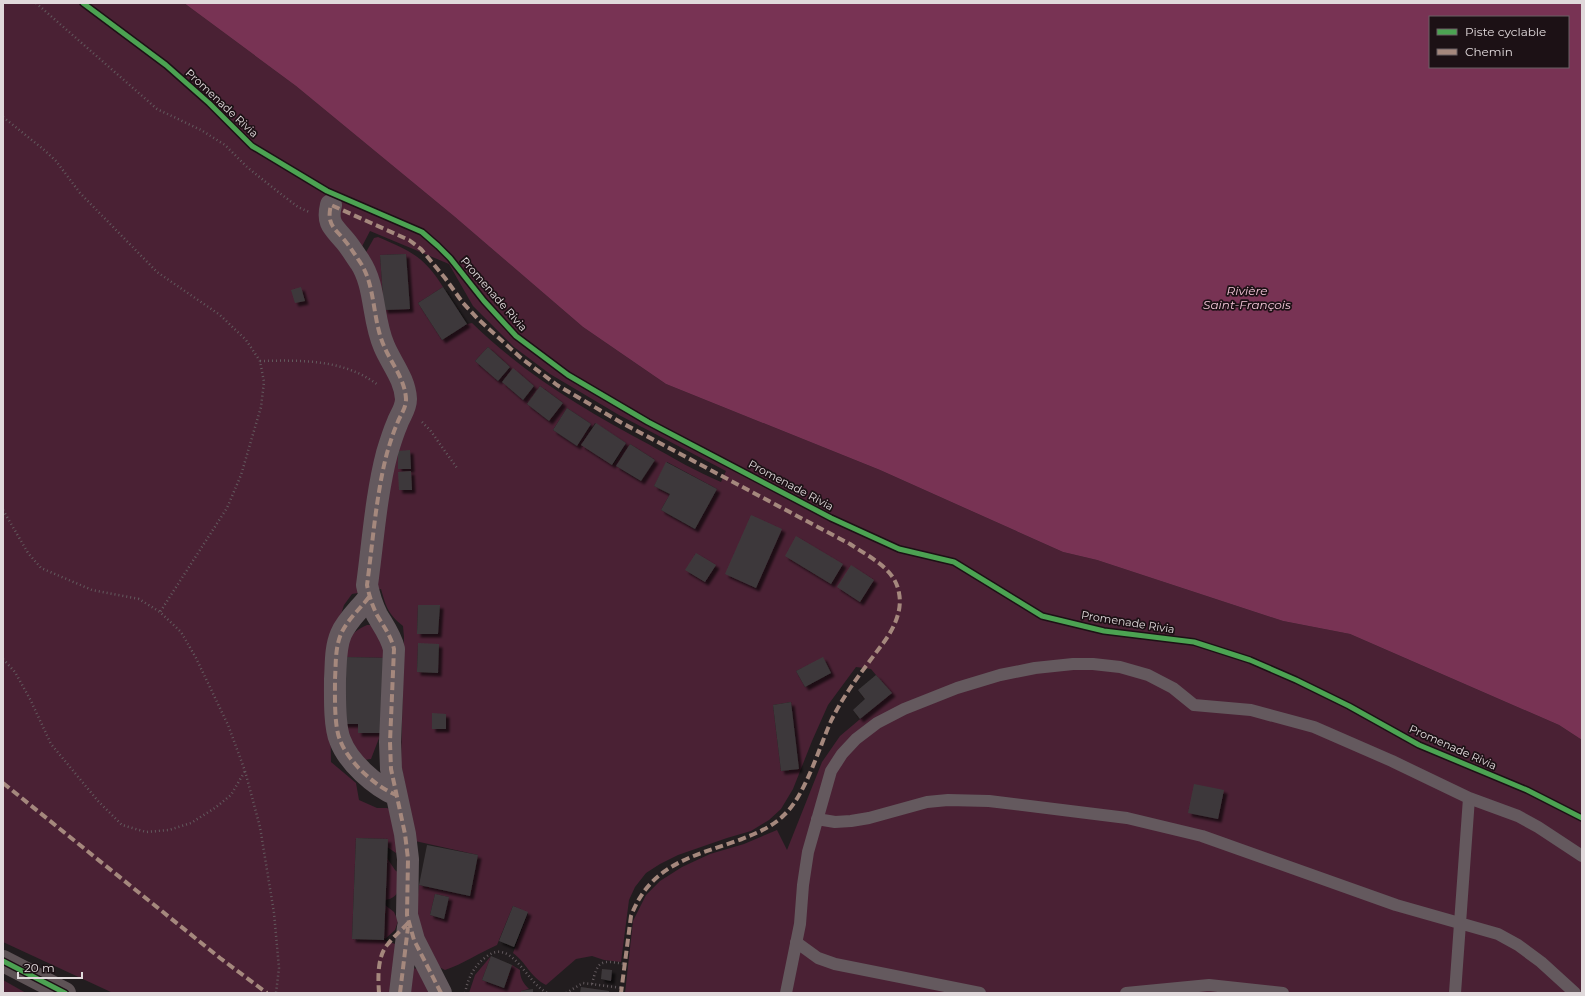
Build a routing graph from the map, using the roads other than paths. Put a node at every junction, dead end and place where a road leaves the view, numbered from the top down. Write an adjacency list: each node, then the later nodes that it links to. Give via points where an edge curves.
1 (330, 210): 2 (street, via 333,228 363,266 384,346 394,364 406,398 404,410 387,453 367,585)
2 (369, 597): 3 (street, via 392,640 394,649 390,742 391,769); 3 (street, via 341,634 336,653 337,731 346,751 365,774 380,787)
3 (396, 795): 7 (street, via 408,859)
4 (1469, 798): 5 (lane, via 1314,727 1251,710 1194,705 1173,688 1148,675 1093,664 1073,664 1000,675 957,688 904,709 877,723 856,739 834,765); 6 (lane, via 1518,816); 8 (lane)
5 (817, 820): 8 (lane, via 852,821 927,802 948,800 989,801 1127,818 1202,836 1396,905); 9 (lane, via 808,852)
6 (1582, 856)
7 (408, 923): 12 (street); 13 (street)
8 (1460, 924): 18 (lane); 19 (lane, via 1498,934 1518,945)
9 (796, 942): 14 (lane); 15 (lane, via 818,958 835,964)
10 (3, 962): 11 (street)
11 (65, 993)
12 (400, 993)
13 (441, 993)
14 (786, 993)
15 (980, 993)
16 (1126, 993): 17 (lane, via 1209,985)
17 (1283, 993)
18 (1455, 993)
19 (1575, 993)

